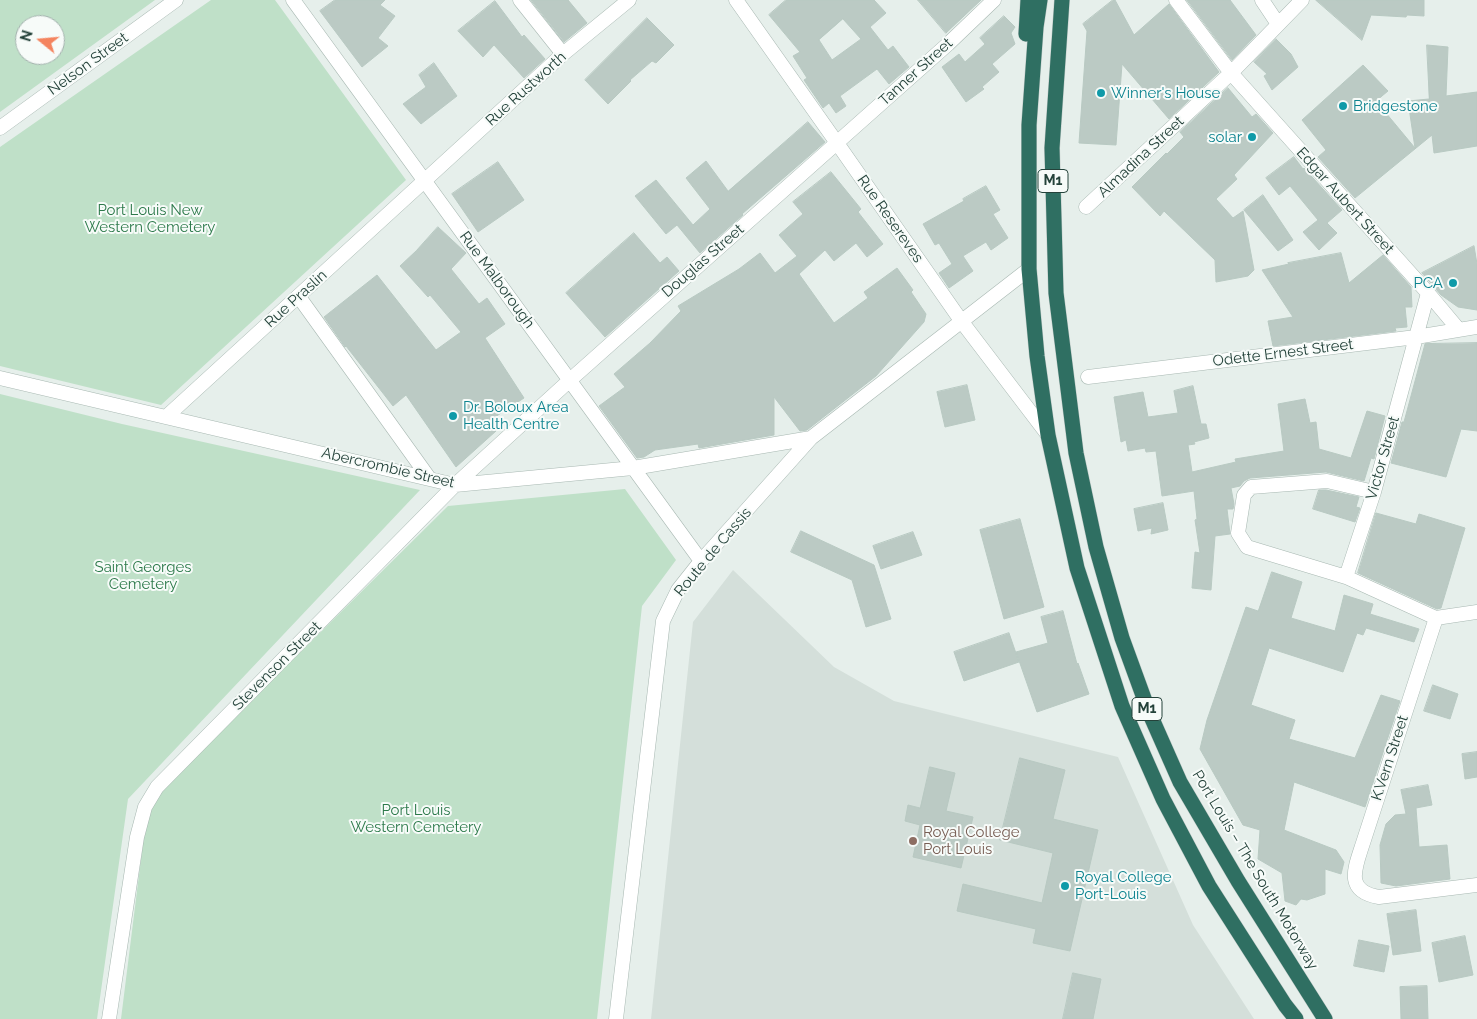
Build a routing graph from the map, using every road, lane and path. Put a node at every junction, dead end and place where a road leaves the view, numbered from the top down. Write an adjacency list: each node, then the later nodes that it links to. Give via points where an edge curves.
1 (176, 0): 17 (street, Nelson Street)
2 (293, 0): 19 (street, Rue Malborough)
3 (520, 0): 14 (street)
4 (630, 0): 14 (street, Rue Rustworth)
5 (736, 0): 18 (street, Rue Resereves)
6 (994, 0): 18 (street, Tanner Street)
7 (1028, 0): 16 (highway)
8 (1040, 0): 16 (highway, M1)
9 (1062, 0): 46 (highway, Port Louis – The South Motorway / M1, via 1052,148 1056,293 1076,453 1096,547 1125,647 1180,782)
10 (1176, 0): 15 (street)
11 (1262, 0): 13 (street)
12 (1302, 0): 13 (street, Almadina Street)
13 (1278, 24): 15 (street, Almadina Street)
14 (563, 54): 19 (street, Rue Rustworth)
15 (1231, 73): 20 (street, Almadina Street); 22 (street, Edgar Aubert Street)
16 (1029, 125): 21 (highway, M1)
17 (0, 128)
18 (838, 143): 24 (street, Rue Resereves); 30 (street, Douglas Street)
19 (425, 181): 23 (street, Rue Praslin); 30 (street, Rue Malborough)
20 (1086, 208)
21 (1029, 269): 24 (street, Route de Cassis); 32 (highway, M1)
22 (1428, 293): 26 (street, Edgar Aubert Street); 27 (street, Victor Street)
23 (299, 297): 31 (street, Rue Praslin); 35 (street)
24 (962, 322): 32 (street, Rue Resereves); 33 (street, Route de Cassis)
25 (1477, 327): 26 (street, Odette Ernest Street)
26 (1459, 330): 27 (street, Odette Ernest Street)
27 (1416, 337): 28 (street, Odette Ernest Street); 37 (street, Victor Street)
28 (1088, 377)
29 (0, 378): 31 (street, Abercrombie Street)
30 (570, 380): 34 (street, Rue Malborough); 36 (street, Stevenson Street)
31 (166, 417): 35 (street, Abercrombie Street)
32 (1048, 435): 45 (highway, M1, via 1076,568 1122,706 1163,799 1209,886)
33 (811, 438): 34 (street, Abercrombie Street); 38 (street, Route de Cassis)
34 (633, 468): 36 (street, Abercrombie Street); 38 (street, Rue Malborough)
35 (429, 478): 36 (street, Abercrombie Street)
36 (455, 485): 43 (street, Stevenson Street, via 158,787 145,807 137,837)
37 (1374, 492): 39 (street, Victor Street); 39 (street, via 1327,481 1251,488 1244,495 1238,533 1247,547)
38 (701, 561): 44 (street, Route de Cassis, via 678,590 663,621)
39 (1346, 578): 41 (street)
40 (1477, 612): 41 (street)
41 (1436, 618): 42 (street, K.Vern Street, via 1356,865 1355,880 1358,889 1379,897)
42 (1477, 886)
43 (109, 1019)
44 (616, 1019)
45 (1296, 1019)
46 (1325, 1019)

